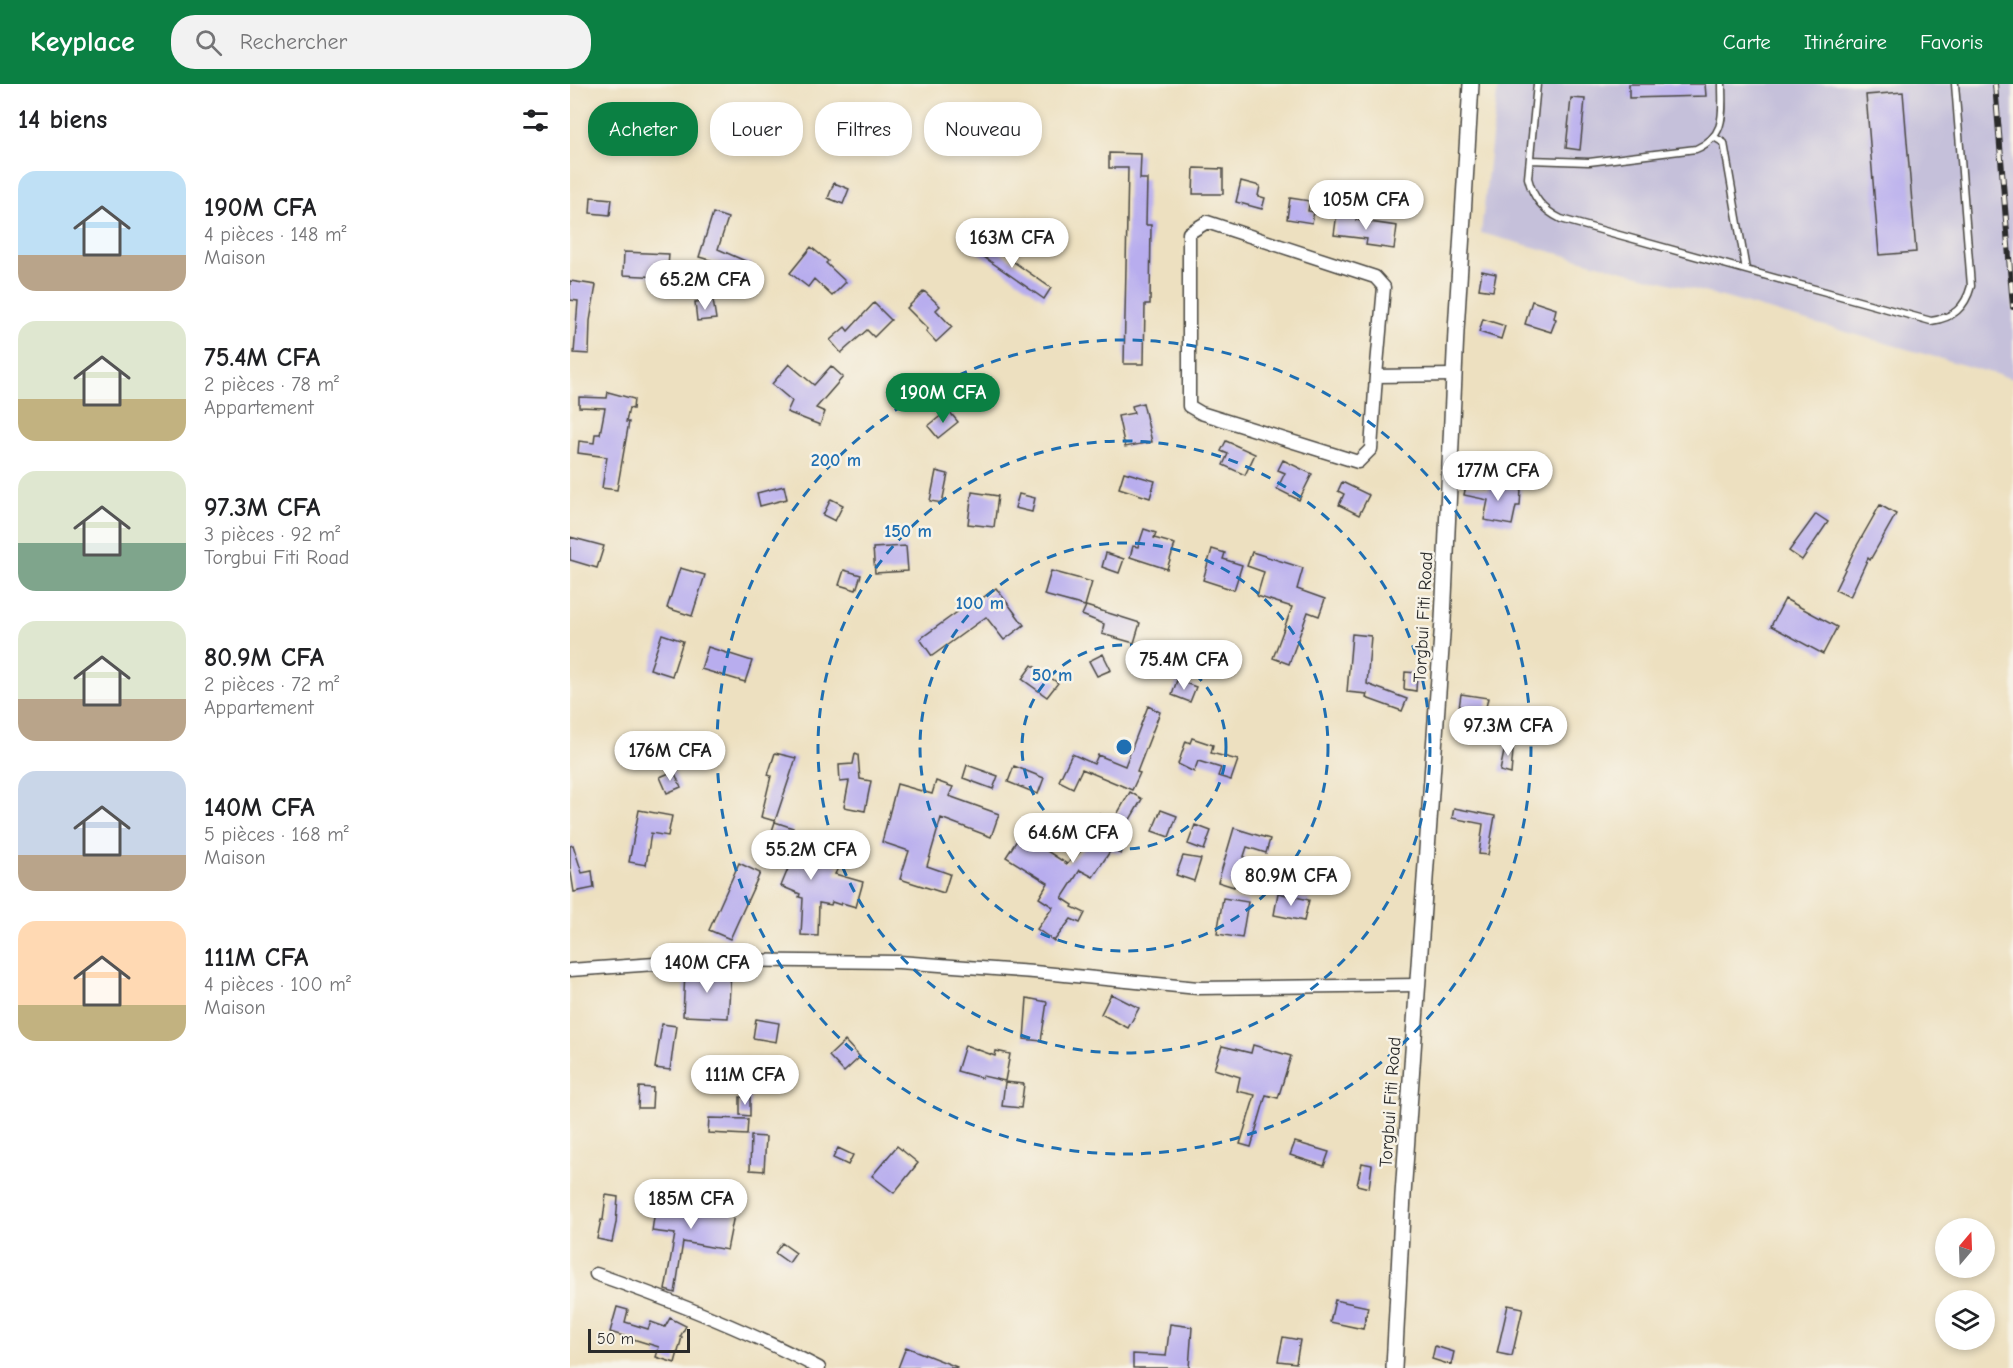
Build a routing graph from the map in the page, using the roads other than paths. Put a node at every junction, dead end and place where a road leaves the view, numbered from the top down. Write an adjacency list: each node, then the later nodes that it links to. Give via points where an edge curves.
1 (1471, 84): 8 (street, Torgbui Fiti Road)
2 (1537, 84): 6 (lane)
3 (1722, 84): 5 (lane, via 1722,117)
4 (1955, 84): 7 (lane, via 1971,286 1962,307 1942,320 1930,321)
5 (1714, 137): 6 (lane, via 1696,149 1589,162); 7 (lane, via 1724,143)
6 (1530, 160): 7 (lane, via 1528,178 1532,191 1549,213)
7 (1746, 270)
8 (1454, 375): 9 (street); 11 (street, Torgbui Fiti Road, via 1443,620)
9 (1376, 376): 9 (street, via 1371,449 1358,462 1189,406 1189,233 1207,222 1375,277 1384,287)
10 (570, 970): 11 (street, via 712,960 899,962 1198,988)
11 (1418, 985): 14 (street, Torgbui Fiti Road)
12 (596, 1274): 13 (street, via 745,1331)
13 (819, 1368)
14 (1394, 1368)

